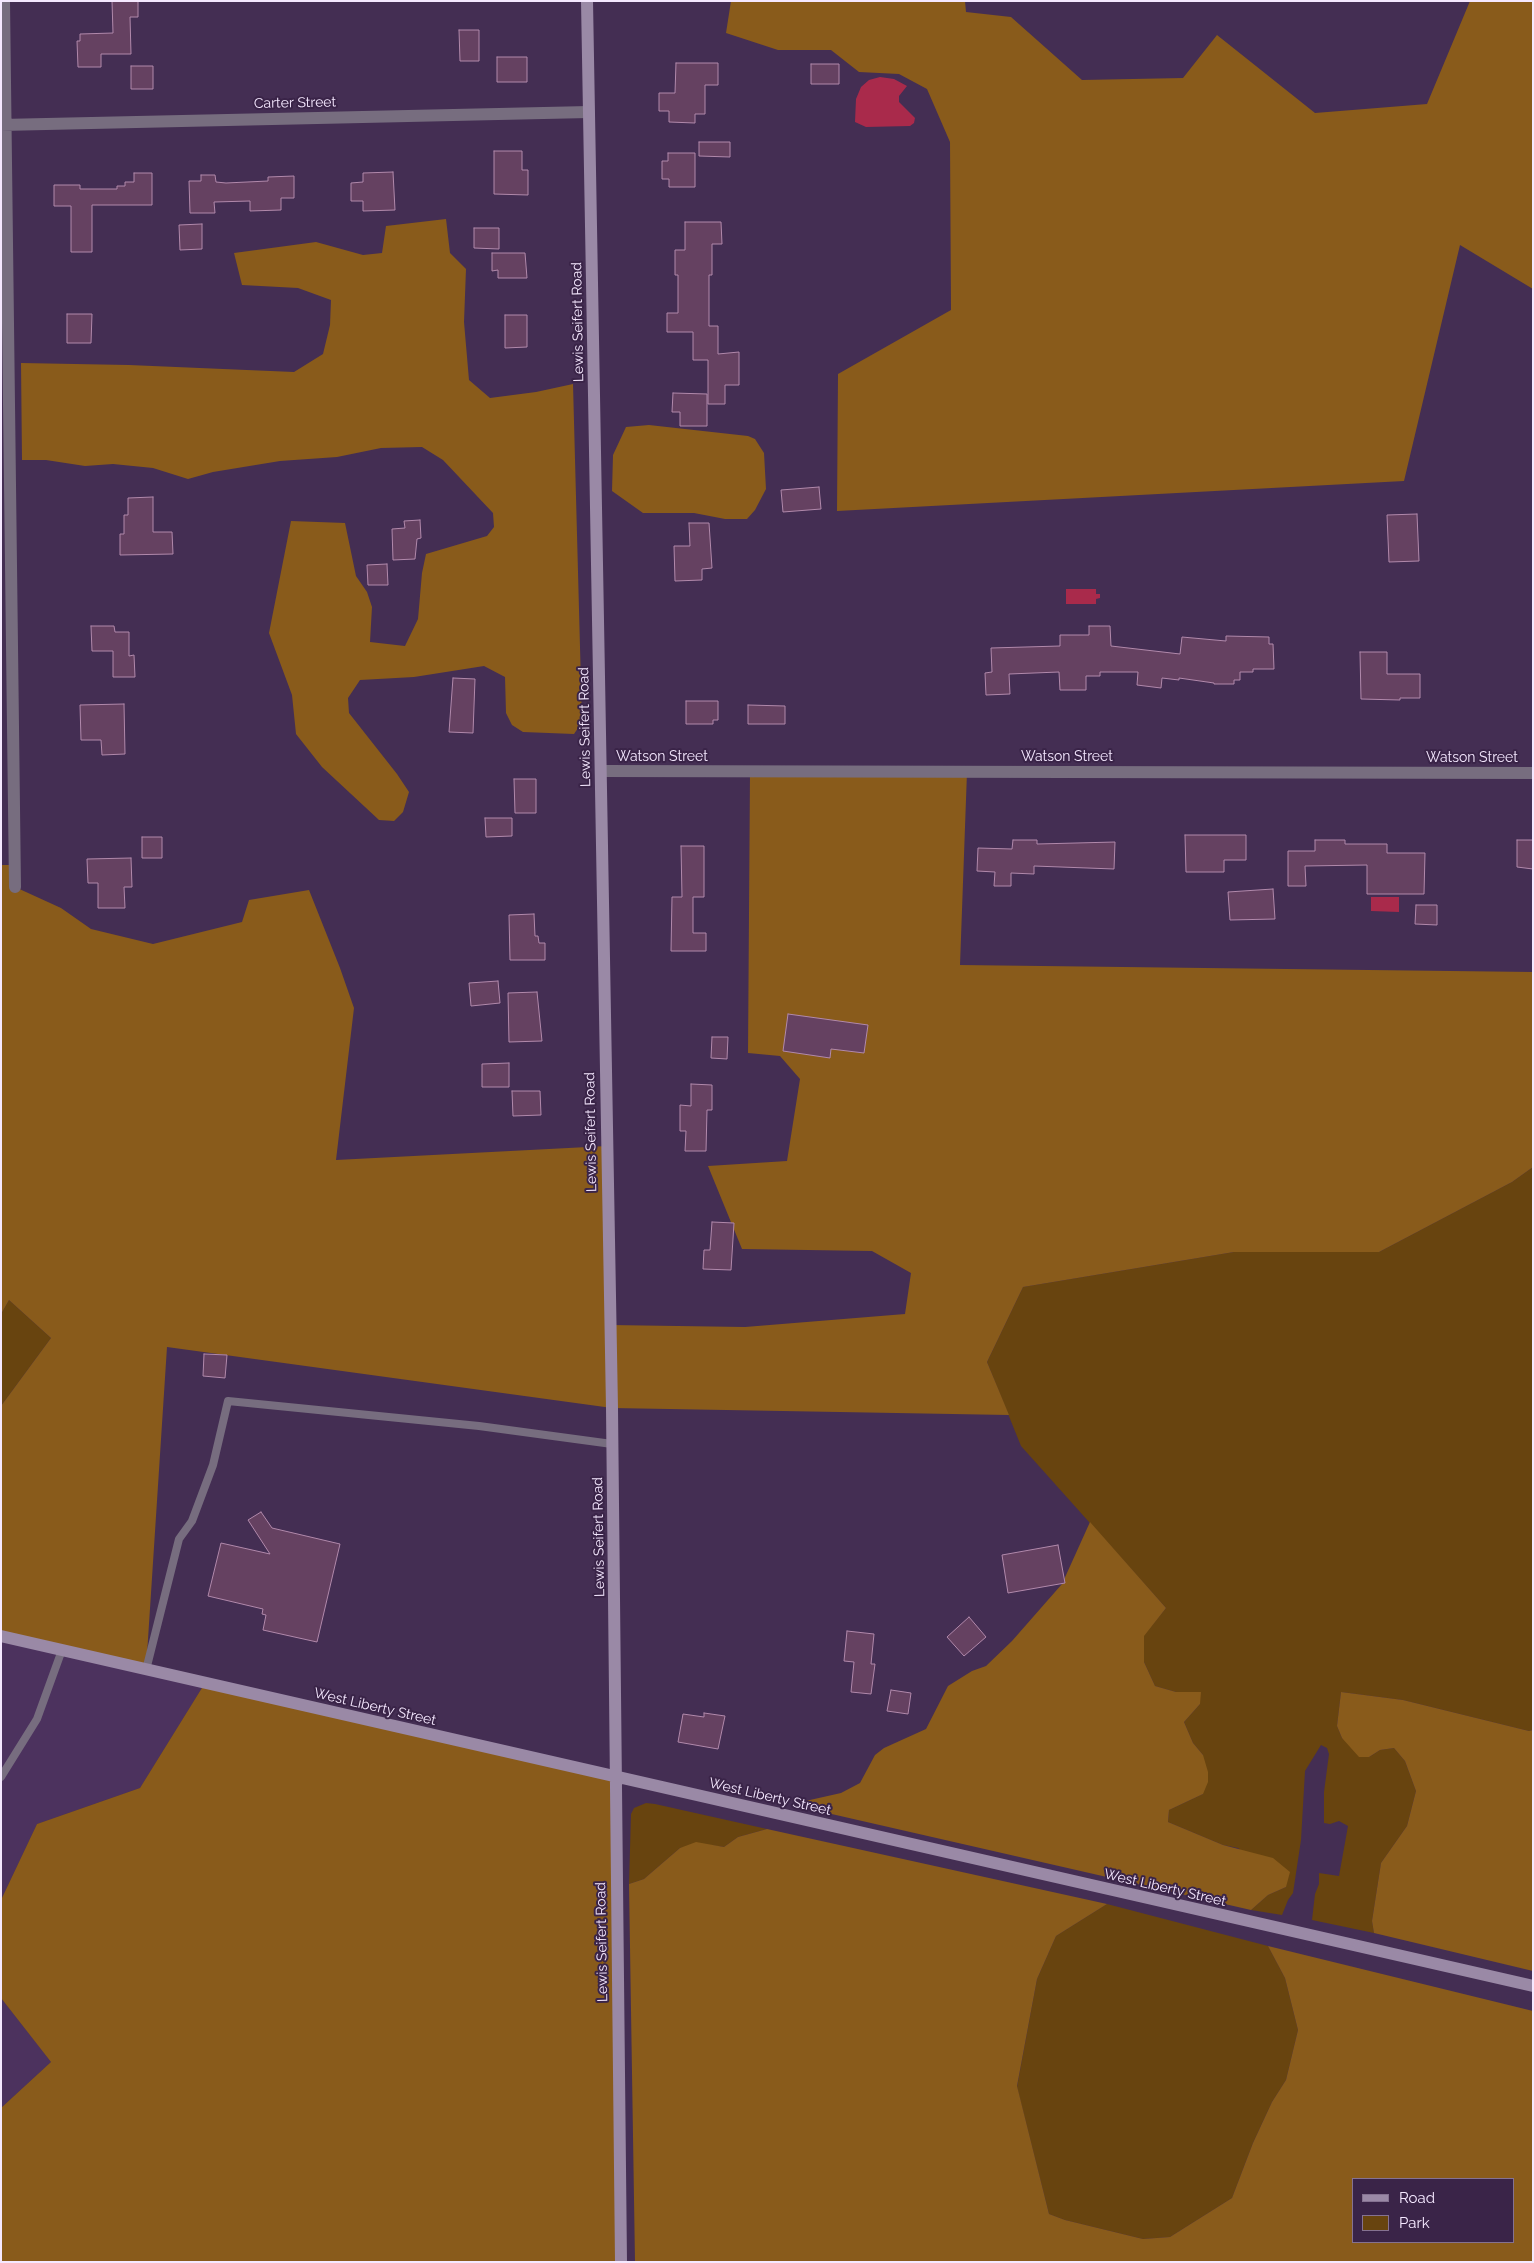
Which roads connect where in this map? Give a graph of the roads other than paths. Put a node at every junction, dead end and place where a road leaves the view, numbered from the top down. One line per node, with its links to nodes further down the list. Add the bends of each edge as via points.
1 (4, 1): 4 (street)
2 (587, 1): 3 (street, Lewis Seifert Road)
3 (589, 112): 4 (street, Carter Street); 5 (street, Lewis Seifert Road)
4 (4, 125): 7 (street)
5 (602, 771): 6 (street, Watson Street); 8 (street, Lewis Seifert Road)
6 (1533, 773)
7 (15, 887)
8 (612, 1444): 11 (lane, via 479,1426 228,1401 207,1482 192,1521 179,1539); 13 (street, Lewis Seifert Road)
9 (1, 1636): 10 (street, West Liberty Street)
10 (62, 1650): 11 (street, West Liberty Street); 12 (lane, via 37,1719)
11 (146, 1670): 13 (street, West Liberty Street)
12 (1, 1777)
13 (615, 1777): 14 (street, West Liberty Street); 15 (street, Lewis Seifert Road)
14 (1533, 1986)
15 (621, 2262)

